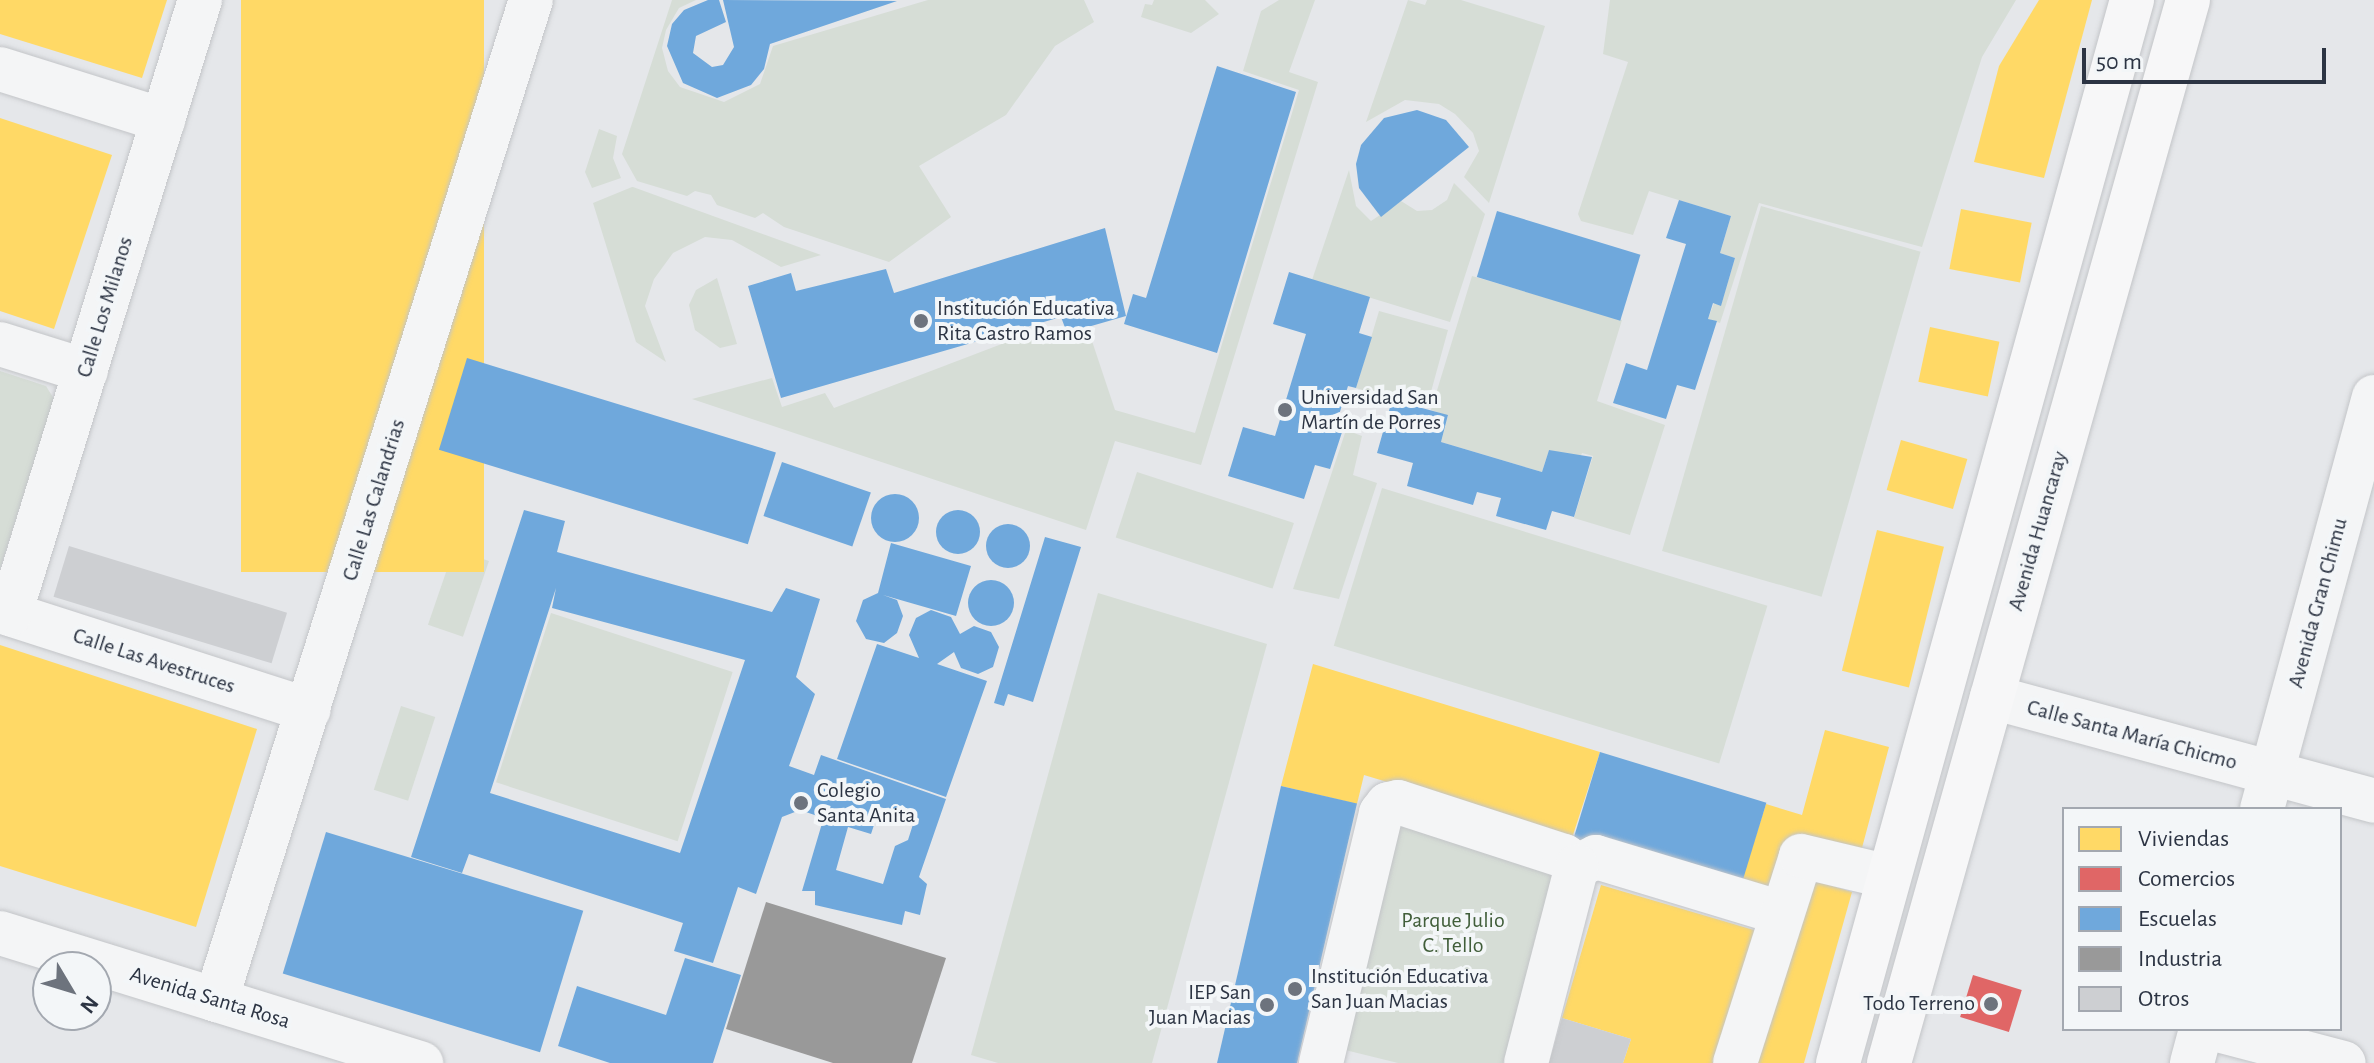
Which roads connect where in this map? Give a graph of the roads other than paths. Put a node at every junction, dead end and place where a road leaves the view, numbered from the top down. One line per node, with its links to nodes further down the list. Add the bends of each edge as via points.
1 (200, 0): 6 (street, Calle Los Milanos)
2 (531, 0): 13 (street, Calle Las Calandrias)
3 (2132, 0): 17 (main road)
4 (2188, 0): 12 (main road, Avenida Huancaray)
5 (0, 69): 6 (street)
6 (163, 120): 8 (street, Calle Los Milanos)
7 (0, 344): 8 (street)
8 (86, 371): 11 (street, Calle Los Milanos)
9 (2374, 397): 10 (street, Avenida Gran Chimu)
10 (2360, 503): 14 (street, Avenida Gran Chimu)
11 (5, 613): 13 (street, Calle Las Avestruces)
12 (1992, 697): 14 (street, Calle Santa María Chicmo); 28 (main road, Avenida Huancaray)
13 (308, 710): 20 (street, Calle Las Calandrias)
14 (2267, 792): 15 (street, Calle Santa María Chicmo)
15 (2374, 801)
16 (1577, 866): 18 (street, via 1596,857); 24 (street, via 1564,856 1398,802 1388,804 1381,813); 25 (street)
17 (1889, 877): 18 (street, via 1801,856); 27 (main road)
18 (1782, 913): 26 (street)
19 (0, 933): 20 (street, Avenida Santa Rosa)
20 (216, 1000): 23 (street, Avenida Santa Rosa)
21 (2200, 1031): 29 (street)
22 (2222, 1031): 30 (street)
23 (421, 1063)
24 (1321, 1063)
25 (1526, 1063)
26 (1735, 1063)
27 (1838, 1063)
28 (1889, 1063)
29 (2192, 1063)
30 (2344, 1063)

